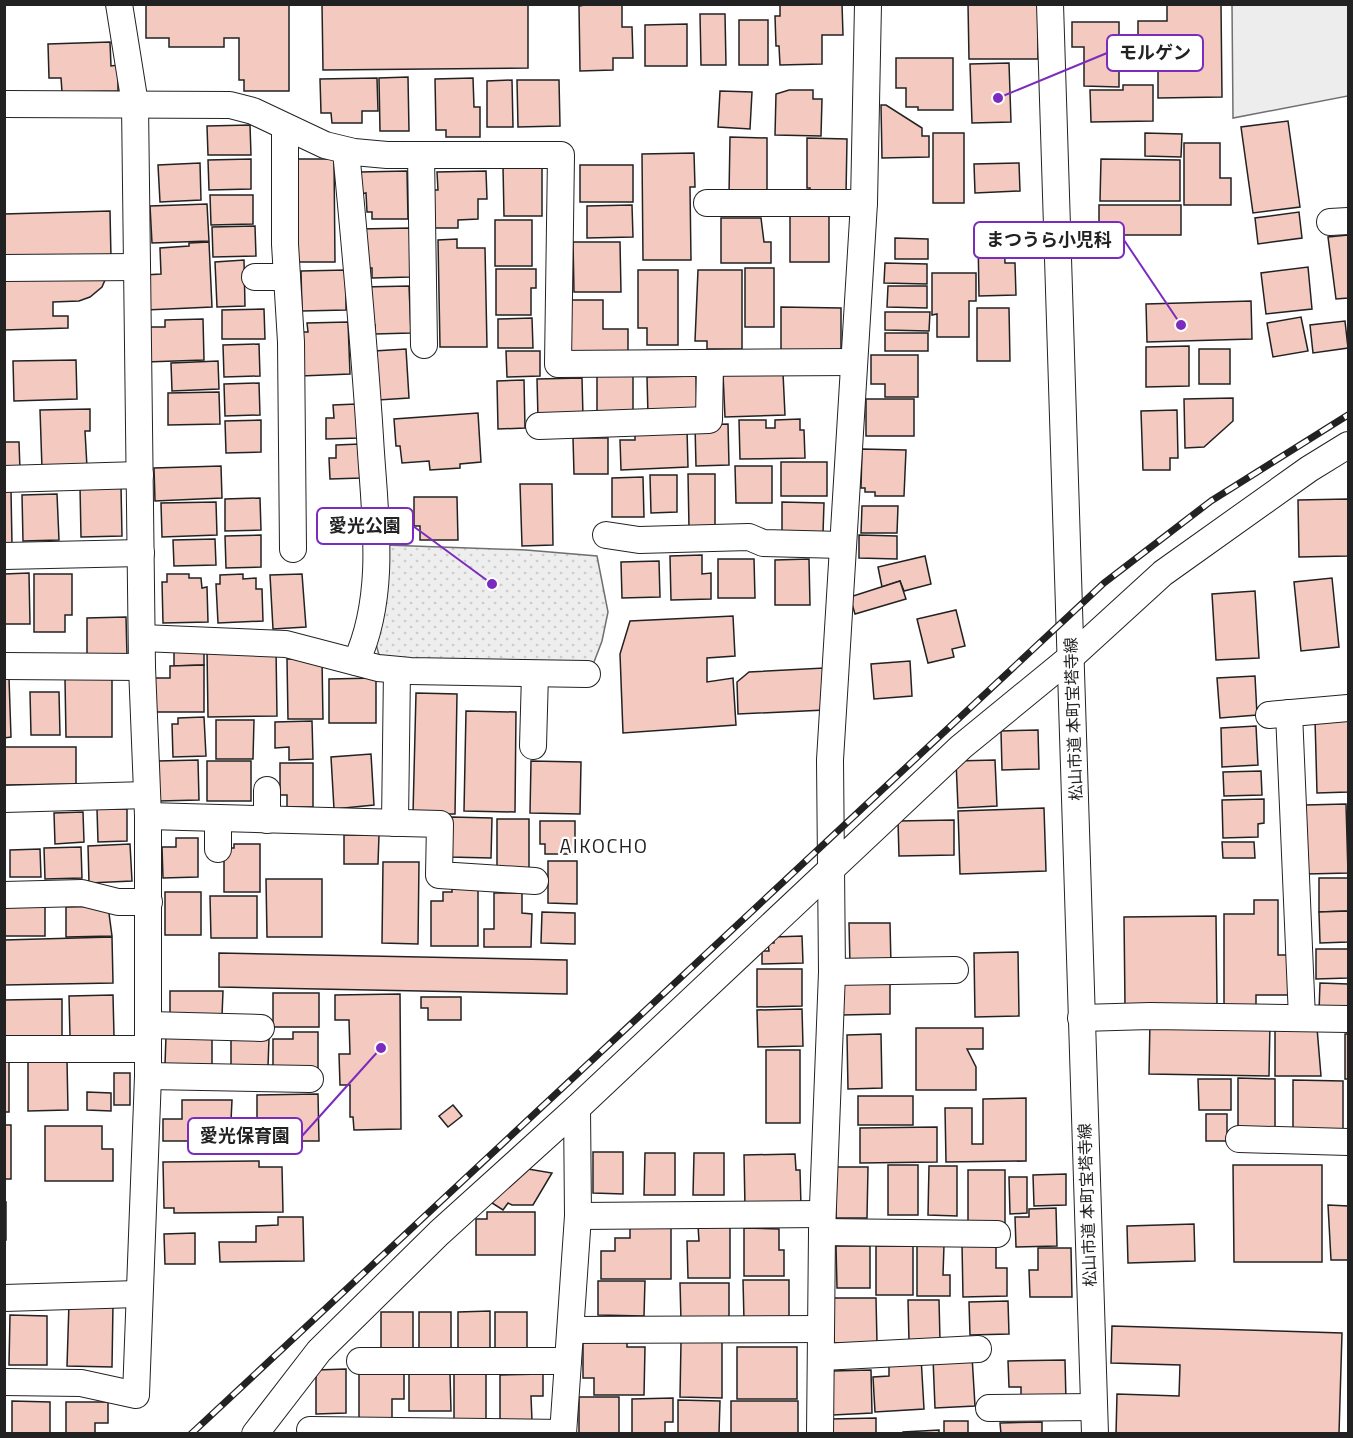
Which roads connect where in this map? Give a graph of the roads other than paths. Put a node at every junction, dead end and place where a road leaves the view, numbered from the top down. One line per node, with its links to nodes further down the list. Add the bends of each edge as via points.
1 (119, 4): 5 (street)
2 (868, 4): 9 (street)
3 (1050, 4): 28 (street, 松山市道 本町宝塔寺線)
4 (4, 104): 5 (street)
5 (135, 104): 6 (street, via 230,105 253,111); 11 (street)
6 (285, 129): 7 (street); 14 (street)
7 (346, 151): 8 (street); 29 (street, via 368,398 376,546 372,621)
8 (421, 155): 15 (street); 17 (street, via 561,155 558,364)
9 (864, 202): 10 (street); 16 (street)
10 (707, 203)
11 (137, 267): 12 (street); 20 (street)
12 (4, 268)
13 (255, 277): 14 (street)
14 (287, 277): 24 (street)
15 (424, 345)
16 (854, 362): 17 (street); 23 (street)
17 (710, 363): 18 (street, via 709,420)
18 (539, 426)
19 (1348, 445): 28 (street, via 1163,573)
20 (140, 475): 21 (street); 25 (street)
21 (4, 479)
22 (606, 536): 23 (street, via 639,540 749,537 763,543)
23 (842, 545): 44 (street, via 830,760)
24 (293, 549)
25 (141, 553): 26 (street); 27 (street)
26 (4, 556)
27 (142, 638): 29 (street, via 286,644); 31 (street)
28 (1071, 657): 44 (street, via 961,747); 50 (street, 松山市道 本町宝塔寺線)
29 (357, 662): 32 (street)
30 (4, 666): 31 (street)
31 (142, 667): 39 (street)
32 (397, 670): 33 (street); 42 (street)
33 (535, 674): 34 (street); 36 (street)
34 (587, 674)
35 (1348, 708): 51 (street, via 1279,714)
36 (533, 746)
37 (267, 790): 41 (street)
38 (4, 799): 39 (street)
39 (148, 806): 40 (street); 47 (street)
40 (218, 819): 41 (street); 43 (street)
41 (267, 820): 42 (street)
42 (395, 823): 45 (street, via 440,824 439,875)
43 (218, 849)
44 (832, 869): 49 (street); 58 (street)
45 (535, 881)
46 (4, 895): 47 (street, via 82,893 118,902)
47 (149, 902): 54 (street)
48 (955, 970): 49 (street)
49 (832, 972): 62 (street)
50 (1081, 1018): 51 (street); 73 (street, 松山市道 本町宝塔寺線)
51 (1302, 1018): 52 (street)
52 (1348, 1019)
53 (261, 1028): 54 (street)
54 (149, 1037): 55 (street); 56 (street)
55 (4, 1049)
56 (148, 1076): 57 (street); 64 (street)
57 (310, 1079)
58 (577, 1108): 61 (street); 78 (street, via 439,1233 319,1351)
59 (1239, 1139): 60 (street)
60 (1348, 1142)
61 (579, 1216): 62 (street); 67 (street)
62 (822, 1223): 63 (street); 66 (street)
63 (997, 1234)
64 (138, 1294): 65 (street); 72 (street, via 136,1395 81,1383)
65 (4, 1298)
66 (820, 1329): 67 (street); 69 (street)
67 (572, 1330): 71 (street)
68 (978, 1349): 69 (street)
69 (822, 1358): 79 (street)
70 (360, 1361): 71 (street)
71 (568, 1361): 77 (street)
72 (4, 1382)
73 (1094, 1407): 74 (street); 80 (street, 松山市道 本町宝塔寺線)
74 (989, 1408)
75 (326, 1431): 76 (street)
76 (449, 1432): 77 (street)
77 (563, 1433)
78 (255, 1434)
79 (820, 1434)
80 (1095, 1434)

